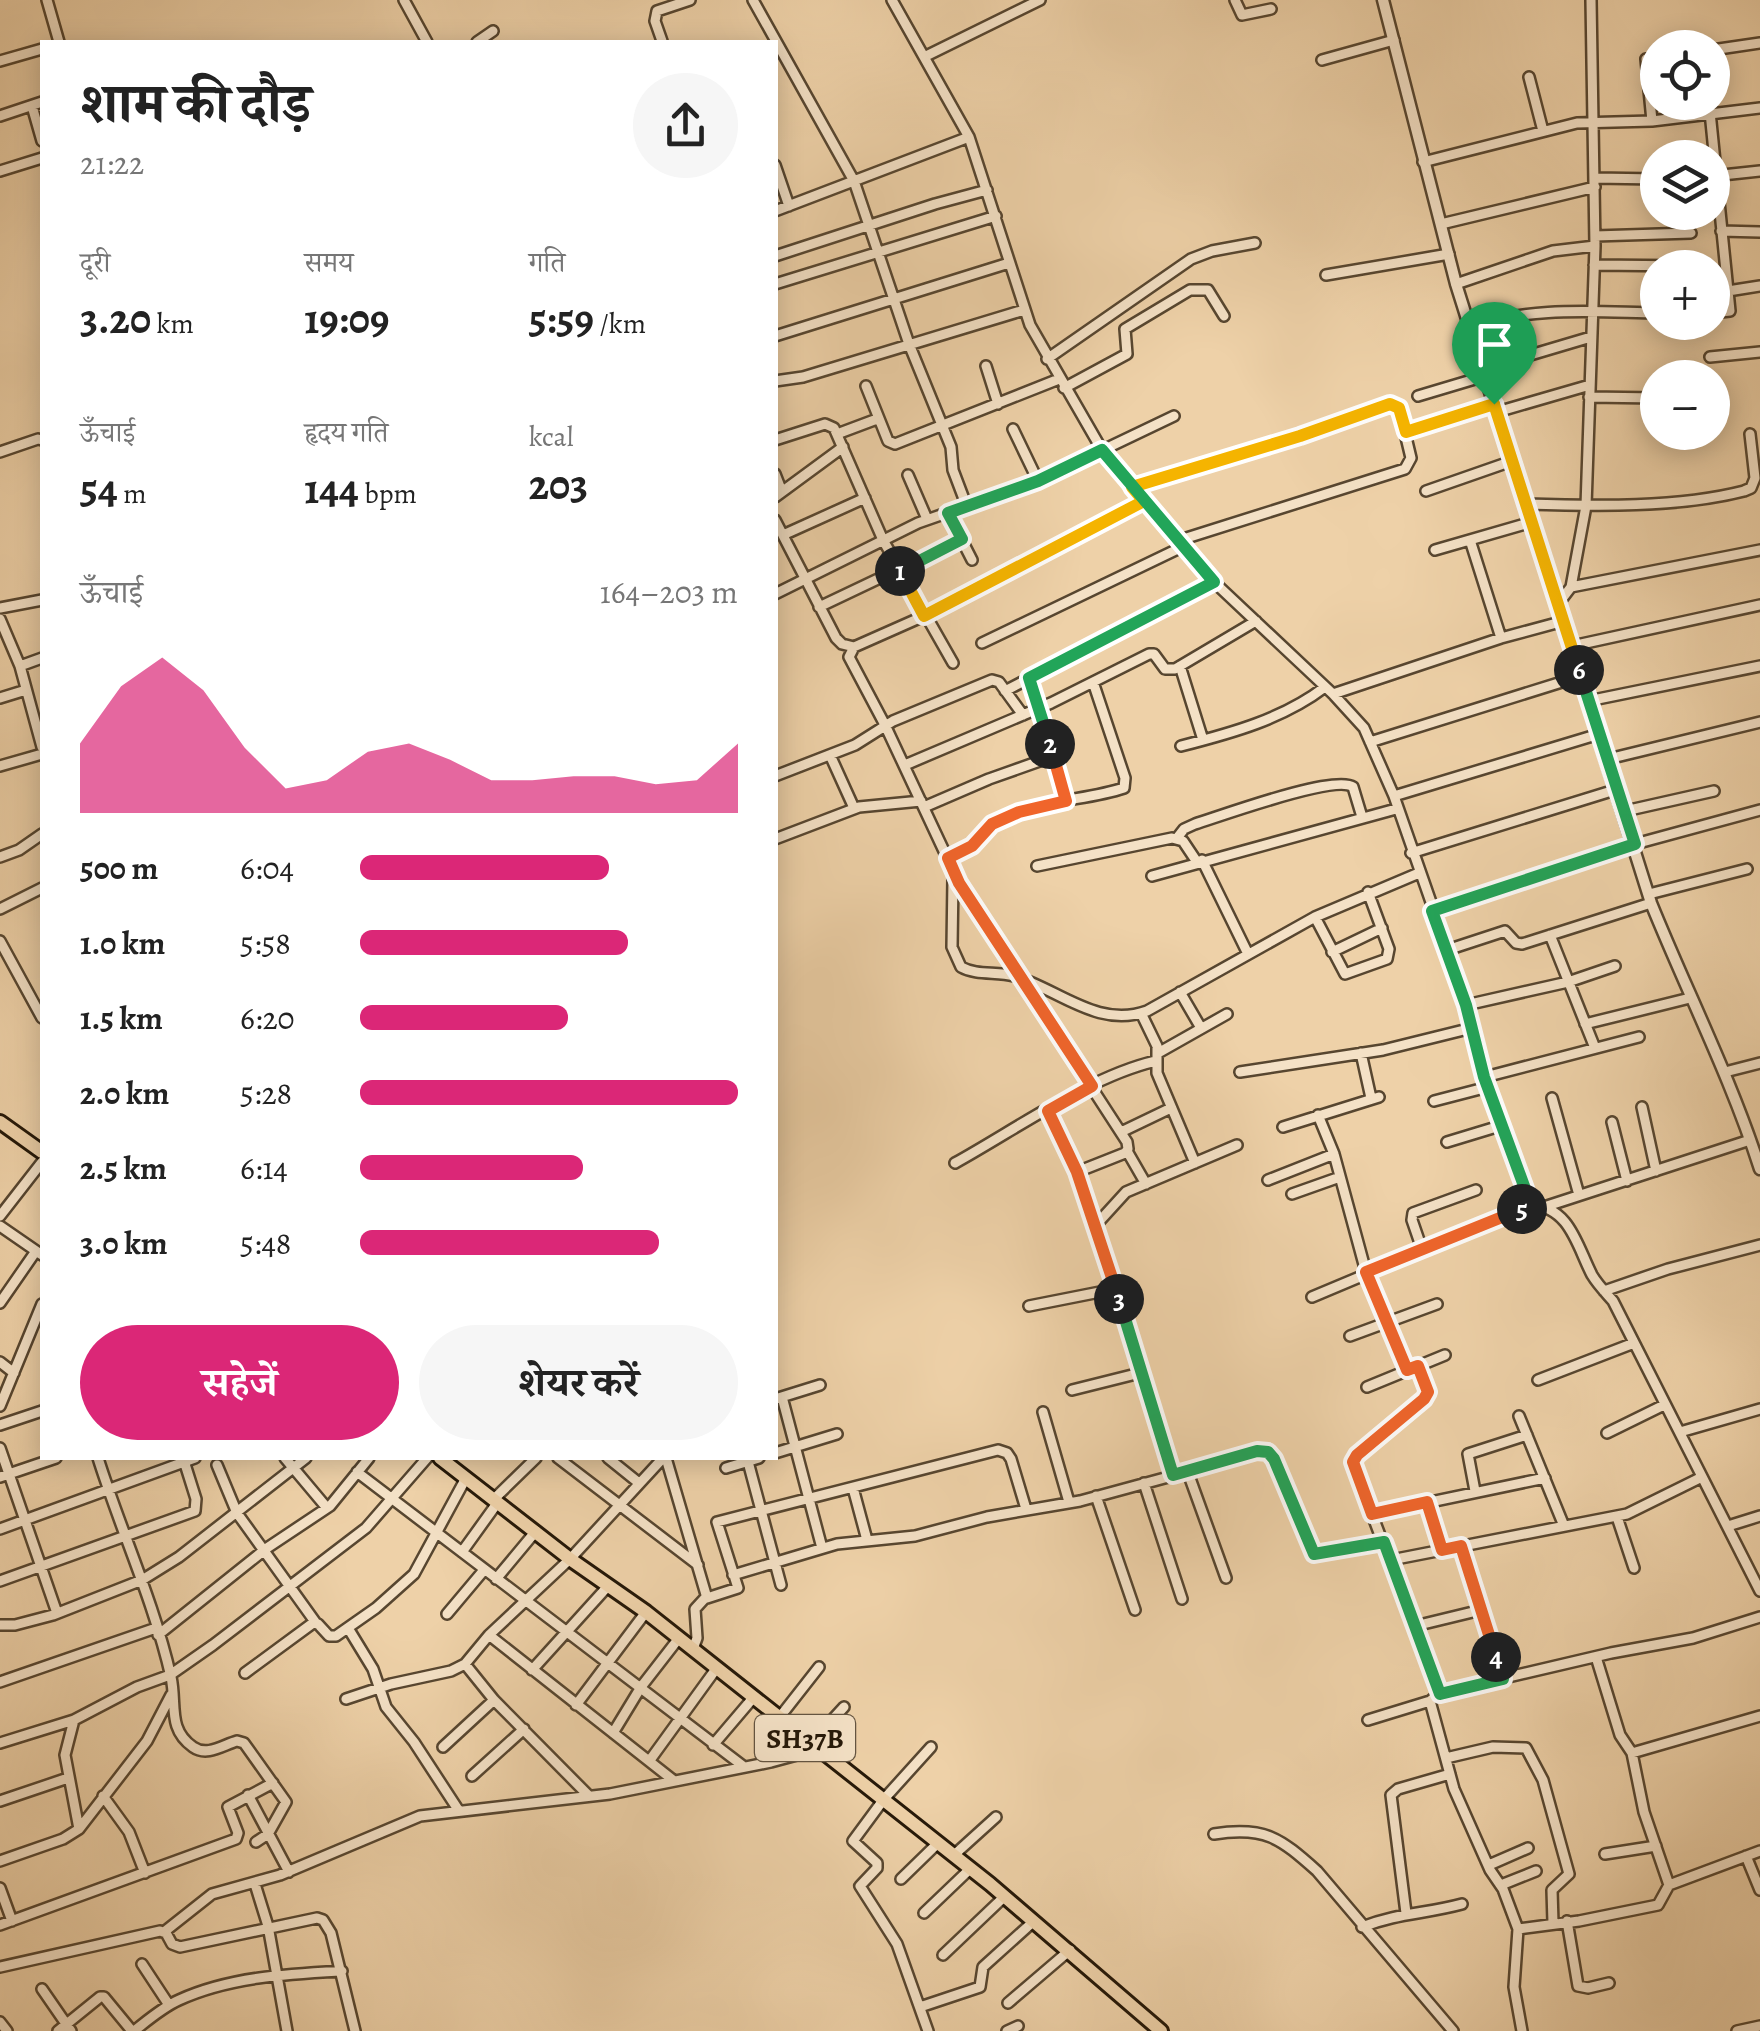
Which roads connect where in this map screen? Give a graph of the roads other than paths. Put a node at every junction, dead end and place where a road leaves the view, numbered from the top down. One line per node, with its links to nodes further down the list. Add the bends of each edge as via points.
1 (48, 0): 12 (street)
2 (404, 0): 13 (street)
3 (690, 0): 15 (street, via 657,11)
4 (753, 0): 16 (street)
5 (892, 0): 22 (street)
6 (1040, 0): 22 (street)
7 (1234, 0): 10 (street, via 1242,15)
8 (1383, 0): 17 (street)
9 (1591, 0): 31 (street)
10 (1271, 9)
11 (493, 31): 14 (street)
12 (59, 40)
13 (426, 40)
14 (479, 40)
15 (662, 40)
16 (775, 40)
17 (1394, 40): 23 (street); 35 (street)
18 (1760, 42): 20 (street)
19 (778, 45): 41 (street)
20 (1730, 47)
21 (40, 50): 24 (street)
22 (926, 56): 33 (street)
23 (1322, 60)
24 (0, 61)
25 (1528, 77): 32 (street)
26 (37, 104): 29 (street)
27 (1760, 108): 28 (street)
28 (1730, 112)
29 (0, 116)
30 (1652, 120): 31 (street)
31 (1593, 122): 32 (street); 42 (street)
32 (1544, 131): 35 (street)
33 (969, 137): 41 (street); 43 (street)
34 (40, 159): 36 (street)
35 (1423, 162): 47 (street)
36 (0, 171)
37 (1760, 171): 39 (street)
38 (778, 174): 44 (street)
39 (1730, 174)
40 (1640, 180): 42 (street)
41 (854, 181): 44 (street); 48 (street)
42 (1595, 183): 47 (street); 52 (street)
43 (988, 190): 46 (street); 48 (street)
44 (789, 206): 45 (street)
45 (778, 209)
46 (996, 216): 55 (street); 58 (street)
47 (1441, 224): 56 (street)
48 (872, 225): 55 (street); 57 (street)
49 (1721, 232): 50 (street); 54 (street)
50 (1760, 232)
51 (1691, 233): 52 (street)
52 (1595, 241): 59 (street); 63 (street)
53 (1255, 243): 77 (street, via 1191,259)
54 (1723, 250)
55 (880, 251): 62 (street); 66 (street)
56 (1448, 254): 61 (street); 63 (street)
57 (778, 255)
58 (1009, 263): 66 (street); 67 (street)
59 (1594, 265): 60 (street); 68 (street)
60 (1640, 265)
61 (1326, 275)
62 (778, 283)
63 (1456, 284): 71 (street)
64 (1760, 286): 65 (street)
65 (1730, 291)
66 (896, 298): 72 (street); 74 (street)
67 (1024, 310): 74 (street); 77 (street)
68 (1591, 312): 69 (street); 71 (street, via 1514,314); 73 (street)
69 (1640, 313)
70 (1224, 316): 81 (street, via 1208,290 1190,290 1125,329 1127,354)
71 (1470, 326): 79 (street)
72 (778, 335)
73 (1591, 337): 79 (street); 82 (street)
74 (909, 344): 80 (street); 91 (street)
75 (1760, 352): 76 (street)
76 (1710, 356)
77 (1047, 360): 81 (street)
78 (986, 366): 87 (street)
79 (1484, 372): 84 (street); 88 (street)
80 (778, 380)
81 (1062, 384): 87 (street); 99 (street)
82 (1590, 385): 85 (street); 88 (street)
83 (866, 386): 90 (street)
84 (1418, 396)
85 (1590, 396): 86 (street); 110 (street)
86 (1640, 397)
87 (998, 404): 91 (street)
88 (1495, 408): 93 (street); 101 (street)
89 (1174, 416): 99 (street)
90 (878, 418): 91 (street, via 891,444); 94 (street)
91 (942, 426): 111 (street)
92 (1013, 430): 103 (street)
93 (1406, 432): 104 (street, via 1399,408 1390,404); 120 (street, via 1411,458 1405,469)
94 (837, 434): 96 (street, via 825,424); 98 (street)
95 (1750, 434): 110 (street, via 1751,488)
96 (778, 439)
97 (40, 440): 100 (street)
98 (842, 447): 106 (street); 107 (street)
99 (1102, 450): 103 (street); 104 (street)
100 (0, 452)
101 (1512, 461): 105 (street); 109 (street)
102 (908, 475): 113 (street)
103 (1038, 481): 111 (street)
104 (1132, 487): 108 (street)
105 (1426, 491)
106 (778, 494)
107 (864, 498): 116 (street); 118 (street)
108 (1144, 501): 120 (street); 135 (street)
109 (1526, 504): 110 (street); 114 (street)
110 (1586, 506): 128 (street)
111 (966, 507): 112 (street)
112 (948, 513): 113 (street); 117 (street)
113 (927, 520): 118 (street)
114 (1532, 522): 119 (street); 131 (street)
115 (778, 526): 116 (street)
116 (783, 535): 126 (street)
117 (962, 539): 123 (street); 125 (street)
118 (883, 540): 125 (street); 126 (street)
119 (1470, 540): 121 (street); 139 (street)
120 (1179, 544): 127 (street); 140 (street)
121 (1435, 550)
122 (1759, 550): 124 (street); 128 (street)
123 (972, 560)
124 (1760, 564)
125 (900, 570): 133 (street); 135 (street)
126 (805, 579): 129 (street); 133 (street)
127 (1214, 582): 138 (street); 149 (street)
128 (1570, 587): 131 (street)
129 (778, 592)
130 (40, 600): 134 (street)
131 (1558, 604): 137 (street)
132 (1760, 605): 141 (street)
133 (819, 606): 142 (street, via 836,638)
134 (0, 608)
135 (924, 616): 142 (street); 144 (street)
136 (0, 618): 145 (street)
137 (1564, 621): 139 (street); 141 (street)
138 (1256, 622): 146 (street); 152 (street)
139 (1501, 638): 152 (street)
140 (982, 643)
141 (1572, 646): 148 (street)
142 (854, 648): 160 (street, via 850,658)
143 (40, 659): 145 (street)
144 (953, 664)
145 (20, 666): 151 (street)
146 (1180, 666): 150 (street, via 1165,670 1151,654); 163 (street)
147 (1760, 666): 155 (street)
148 (1581, 676): 155 (street); 164 (street)
149 (1029, 678): 153 (street); 156 (street)
150 (1093, 682): 156 (street); 176 (street, via 1125,786)
151 (26, 690): 154 (street); 157 (street)
152 (1329, 690): 163 (street); 164 (street)
153 (1006, 691): 158 (street); 160 (street, via 997,680 988,681)
154 (0, 698)
155 (1588, 701): 162 (street)
156 (1039, 708): 158 (street); 168 (street)
157 (37, 709): 161 (street)
158 (1023, 715): 171 (street)
159 (1760, 722): 169 (street)
160 (885, 725): 167 (street); 171 (street)
161 (40, 734)
162 (1599, 734): 169 (street); 175 (street)
163 (1203, 740): 165 (street)
164 (1370, 742): 175 (street)
165 (1181, 746)
166 (40, 752): 170 (street)
167 (830, 756): 172 (street); 178 (street)
168 (1054, 756): 176 (street); 177 (street)
169 (1608, 760): 173 (street)
170 (0, 766)
171 (904, 766): 177 (street)
172 (778, 775)
173 (1618, 789): 181 (street); 187 (street)
174 (1714, 791): 181 (street)
175 (1394, 796): 179 (street)
176 (1066, 801): 189 (street, via 992,824 972,846)
177 (923, 804): 178 (street); 189 (street)
178 (854, 808): 184 (street)
179 (1396, 808): 182 (street); 187 (street)
180 (1760, 810): 186 (street)
181 (1625, 811): 186 (street)
182 (1362, 817): 185 (street, via 1353,787 1344,782 1194,824); 190 (street)
183 (40, 835): 188 (street)
184 (778, 838)
185 (1177, 838): 190 (street); 191 (street)
186 (1635, 844): 198 (street); 200 (street)
187 (1411, 852): 194 (street)
188 (0, 858)
189 (948, 858): 193 (street)
190 (1200, 861): 195 (street); 207 (street)
191 (1037, 866)
192 (1747, 869): 198 (street)
193 (953, 872): 209 (street); 209 (street, via 957,962 974,972)
194 (1418, 874): 197 (street); 200 (street)
195 (1152, 876)
196 (40, 889): 199 (street)
197 (1368, 892): 201 (street); 202 (street)
198 (1650, 898): 203 (street); 212 (street)
199 (0, 908)
200 (1432, 911): 205 (street)
201 (1315, 916): 206 (street); 207 (street)
202 (1382, 928): 206 (street); 206 (street, via 1387,959 1347,974)
203 (1550, 935): 205 (street, via 1519,944 1505,931); 210 (street)
204 (1, 947): 216 (street)
205 (1446, 950): 213 (street)
206 (1332, 952)
207 (1248, 954): 211 (street)
208 (1615, 966): 210 (street)
209 (1023, 979): 214 (street, via 1092,1011); 228 (street)
210 (1568, 982): 213 (street); 217 (street)
211 (1180, 992): 214 (street); 218 (street)
212 (1690, 998): 217 (street); 226 (street)
213 (1466, 1005): 219 (street)
214 (1141, 1013): 223 (street)
215 (1227, 1014): 218 (street)
216 (40, 1015)
217 (1585, 1024): 221 (street)
218 (1201, 1028): 223 (street)
219 (1472, 1028): 222 (street); 227 (street)
220 (1639, 1037): 221 (street)
221 (1595, 1048): 227 (street)
222 (1361, 1053): 225 (street); 234 (street, via 1375,1098)
223 (1157, 1057): 228 (street); 232 (street)
224 (1760, 1063): 226 (street)
225 (1240, 1072)
226 (1725, 1072): 240 (street)
227 (1486, 1082): 230 (street); 237 (street)
228 (1092, 1086): 233 (street); 239 (street)
229 (1552, 1098): 258 (street)
230 (1434, 1101)
231 (1642, 1107): 250 (street)
232 (1171, 1108): 239 (street); 246 (street)
233 (1048, 1111): 247 (street); 251 (street)
234 (1318, 1115): 238 (street); 245 (street)
235 (0, 1122): 244 (main road)
236 (1612, 1122): 254 (street)
237 (1503, 1124): 241 (street); 259 (street)
238 (1283, 1127)
239 (1120, 1132): 243 (street)
240 (1750, 1140): 249 (street); 250 (street)
241 (1447, 1142)
242 (1238, 1145): 246 (street)
243 (1127, 1150): 251 (street); 255 (street)
244 (40, 1151)
245 (1334, 1154): 252 (street); 253 (street)
246 (1195, 1163): 255 (street)
247 (955, 1164)
248 (40, 1165): 261 (street)
249 (1760, 1170)
250 (1656, 1171): 254 (street)
251 (1077, 1172): 263 (street)
252 (1340, 1177): 257 (street); 267 (street)
253 (1268, 1180)
254 (1627, 1181): 258 (street)
255 (1146, 1184): 263 (street, via 1121,1196)
256 (1476, 1190): 265 (street, via 1413,1213)
257 (1292, 1194)
258 (1579, 1195): 260 (street)
259 (1531, 1205): 260 (street); 265 (street)
260 (1547, 1206): 269 (street, via 1568,1225)
261 (0, 1216)
262 (0, 1226): 266 (street)
263 (1094, 1226): 268 (street)
264 (1760, 1245): 269 (street)
265 (1422, 1249): 267 (street)
266 (40, 1253): 271 (street)
267 (1366, 1272): 270 (street); 275 (street)
268 (1115, 1289): 273 (street); 282 (street)
269 (1604, 1292): 277 (street)
270 (1312, 1297)
271 (0, 1303)
272 (1436, 1304): 275 (street)
273 (1029, 1306)
274 (40, 1317): 283 (street)
275 (1386, 1322): 276 (street); 281 (street)
276 (1350, 1336)
277 (1634, 1343): 284 (street); 289 (street)
278 (1445, 1355): 280 (street)
279 (0, 1362): 283 (street)
280 (1418, 1366): 281 (street); 345 (street, via 1428,1389 1424,1399 1353,1462)
281 (1407, 1370): 286 (street)
282 (1144, 1372): 287 (street); 324 (street)
283 (14, 1373): 290 (street)
284 (1538, 1380)
285 (820, 1385): 288 (street)
286 (1367, 1387)
287 (1072, 1390)
288 (779, 1398): 300 (street)
289 (1664, 1405): 296 (street); 298 (street)
290 (0, 1406)
291 (1760, 1410): 296 (street)
292 (40, 1411): 295 (street)
293 (1043, 1412): 338 (street)
294 (1519, 1416): 299 (street)
295 (0, 1424)
296 (1680, 1432): 326 (street)
297 (836, 1434): 300 (street)
298 (1607, 1434)
299 (1527, 1435): 328 (street); 333 (street, via 1468,1454)
300 (796, 1447): 302 (street); 336 (street)
301 (0, 1448): 325 (street)
302 (778, 1452)
303 (50, 1460): 325 (street)
304 (99, 1460): 332 (street)
305 (192, 1460): 318 (street)
306 (287, 1460): 320 (street)
307 (304, 1460): 320 (street)
308 (367, 1460): 323 (street)
309 (425, 1460): 335 (street)
310 (443, 1460): 327 (main road, SH37B)
311 (534, 1460): 337 (street)
312 (561, 1460): 340 (street)
313 (610, 1460): 329 (street)
314 (663, 1460): 329 (street)
315 (666, 1460): 366 (street)
316 (745, 1460): 321 (street)
317 (747, 1460): 343 (street)
318 (185, 1464): 332 (street); 354 (street, via 195,1511)
319 (218, 1465): 344 (street)
320 (295, 1468): 341 (street); 344 (street)
321 (726, 1468)
322 (1186, 1470): 324 (street); 356 (street, via 1264,1450 1274,1459 1314,1554); 370 (street)
323 (357, 1472): 335 (street); 341 (street)
324 (1173, 1475): 330 (street)
325 (4, 1476): 348 (street)
326 (1702, 1477): 347 (street); 350 (street)
327 (466, 1478): 337 (main road, SH37B); 353 (street)
328 (1545, 1478): 333 (street); 349 (street)
329 (639, 1483): 340 (street)
330 (1144, 1483): 334 (street); 379 (street)
331 (853, 1488): 336 (street); 342 (street, via 998,1450 1011,1459); 355 (street)
332 (108, 1491): 348 (street); 354 (street)
333 (1474, 1492): 339 (street)
334 (1096, 1496): 338 (street); 381 (street)
335 (394, 1497): 353 (street); 375 (street, via 366,1528)
336 (810, 1499): 343 (street); 358 (street)
337 (497, 1500): 352 (main road, SH37B); 361 (street)
338 (1069, 1502): 342 (street)
339 (1427, 1502): 345 (street); 359 (street)
340 (619, 1505): 362 (street); 366 (street)
341 (327, 1508): 360 (street)
342 (1026, 1509): 355 (street, via 915,1536)
343 (760, 1511): 364 (street); 369 (street, via 717,1522)
344 (237, 1513): 360 (street); 372 (street)
345 (1372, 1514): 356 (street)
346 (1760, 1516): 350 (street)
347 (1617, 1517): 349 (street); 367 (street)
348 (23, 1521): 351 (street); 365 (street)
349 (1564, 1526): 357 (street)
350 (1728, 1526): 377 (street)
351 (0, 1529)
352 (536, 1531): 362 (main road, SH37B); 371 (street)
353 (438, 1533): 361 (street); 390 (street, via 408,1582)
354 (124, 1536): 365 (street); 372 (street)
355 (868, 1540): 358 (street)
356 (1384, 1542): 363 (street)
357 (1461, 1546): 359 (street); 382 (street)
358 (822, 1548): 364 (street)
359 (1442, 1550): 363 (street)
360 (264, 1551): 375 (street); 391 (street)
361 (462, 1552): 368 (street)
362 (570, 1559): 376 (main road, SH37B); 380 (street)
363 (1391, 1560): 389 (street)
364 (774, 1561): 369 (street); 374 (street)
365 (40, 1565): 373 (street); 384 (street)
366 (698, 1565): 378 (street)
367 (1634, 1568)
368 (484, 1570): 371 (street); 385 (street)
369 (733, 1574): 378 (street, via 738,1590)
370 (1226, 1578)
371 (496, 1579): 380 (street)
372 (142, 1580): 384 (street); 391 (street)
373 (0, 1581)
374 (780, 1585)
375 (291, 1586): 387 (street); 403 (street)
376 (609, 1586): 383 (main road, SH37B); 392 (street)
377 (1760, 1591)
378 (706, 1597): 395 (street, via 695,1609)
379 (1182, 1600)
380 (526, 1601): 392 (street); 393 (street)
381 (1136, 1610)
382 (1481, 1610): 389 (street); 404 (street)
383 (646, 1612): 394 (main road, SH37B); 397 (street)
384 (57, 1613): 388 (street)
385 (447, 1614)
386 (1760, 1617): 396 (street)
387 (316, 1623): 390 (street, via 332,1637); 402 (street)
388 (0, 1625)
389 (1415, 1626): 409 (street)
390 (348, 1628): 406 (street)
391 (157, 1632): 403 (street); 405 (street)
392 (568, 1632): 397 (street); 401 (street)
393 (489, 1635): 398 (street); 401 (street)
394 (679, 1638): 395 (main road, SH37B); 407 (street)
395 (693, 1649): 400 (main road, SH37B)
396 (1596, 1657): 404 (street); 428 (street)
397 (610, 1662): 407 (street); 414 (street)
398 (465, 1664): 406 (street); 412 (street)
399 (819, 1667): 417 (street)
400 (716, 1669): 410 (main road, SH37B); 419 (street)
401 (532, 1670): 414 (street)
402 (245, 1673)
403 (170, 1675): 408 (street); 418 (street)
404 (1503, 1679): 409 (street)
405 (0, 1682)
406 (378, 1688): 411 (street); 442 (street)
407 (641, 1688): 419 (street); 422 (street)
408 (172, 1692): 436 (street, via 174,1722 192,1746 208,1752 240,1741); 439 (street, via 146,1741)
409 (1440, 1694): 413 (street)
410 (753, 1698): 417 (main road, SH37B); 424 (street)
411 (346, 1699)
412 (494, 1700): 421 (street); 426 (street)
413 (1430, 1701): 420 (street); 429 (street)
414 (576, 1704): 422 (street)
415 (844, 1707): 425 (street)
416 (1760, 1716): 428 (street)
417 (778, 1718): 425 (main road, SH37B)
418 (74, 1720): 423 (street); 434 (street, via 65,1756)
419 (680, 1720): 424 (street); 430 (street)
420 (1368, 1720)
421 (524, 1730): 433 (street); 437 (street)
422 (614, 1733): 430 (street)
423 (0, 1743)
424 (713, 1745): 431 (street)
425 (815, 1746): 431 (street); 440 (main road, SH37B)
426 (443, 1747)
427 (930, 1747): 440 (street)
428 (1632, 1753): 449 (street)
429 (1446, 1758): 432 (street); 474 (street, via 1492,1747 1526,1748 1543,1780 1569,1874 1552,1890)
430 (650, 1760): 435 (street)
431 (742, 1766): 435 (street)
432 (1450, 1774): 456 (street); 469 (street, via 1391,1795)
433 (472, 1776)
434 (68, 1778): 441 (street); 444 (street)
435 (673, 1780): 437 (street)
436 (273, 1783): 438 (street); 445 (street, via 286,1806)
437 (588, 1794): 442 (street)
438 (248, 1795): 445 (street); 460 (street, via 228,1807 236,1839)
439 (103, 1796): 444 (street); 460 (street, via 129,1832)
440 (884, 1799): 448 (main road, SH37B); 490 (street, via 853,1838 878,1866 860,1886 897,1944)
441 (0, 1801)
442 (459, 1811): 459 (street, via 420,1816)
443 (996, 1816): 452 (street)
444 (79, 1829): 455 (street)
445 (268, 1834): 447 (street); 459 (street)
446 (1214, 1834): 477 (street, via 1251,1830 1283,1844 1317,1871)
447 (256, 1842)
448 (938, 1843): 452 (main road, SH37B); 461 (street)
449 (1656, 1846): 453 (street); 464 (street)
450 (1528, 1848): 456 (street)
451 (1760, 1851): 454 (street)
452 (954, 1854): 457 (main road, SH37B)
453 (1604, 1854)
454 (1746, 1856): 464 (street); 466 (street)
455 (0, 1862)
456 (1489, 1866): 463 (street)
457 (970, 1868): 467 (main road, SH37B); 470 (street)
458 (1536, 1871): 463 (street)
459 (290, 1872): 462 (street)
460 (145, 1873): 473 (street)
461 (901, 1879)
462 (255, 1884): 476 (street); 479 (street, via 212,1894)
463 (1501, 1885): 478 (street)
464 (1669, 1885): 472 (street, via 1658,1905)
465 (0, 1888): 473 (street)
466 (1760, 1890)
467 (1005, 1896): 471 (main road, SH37B); 481 (street)
468 (1462, 1904): 469 (street)
469 (1406, 1913): 477 (street)
470 (924, 1914)
471 (1034, 1921): 480 (main road, SH37B); 490 (street, via 983,1967 980,1987)
472 (1566, 1921): 474 (street); 486 (street, via 1578,1986)
473 (12, 1922): 475 (street)
474 (1553, 1923): 478 (street)
475 (0, 1925)
476 (268, 1926): 479 (street, via 180,1947); 484 (street, via 323,1920); 485 (street)
477 (1362, 1927): 502 (street)
478 (1518, 1929): 503 (street, via 1514,1987)
479 (164, 1932): 483 (street)
480 (1070, 1950): 488 (street); 501 (main road, SH37B)
481 (942, 1955)
482 (142, 1964): 489 (street)
483 (0, 1968)
484 (342, 1972): 485 (street); 498 (street)
485 (276, 1975): 489 (street); 497 (street)
486 (1609, 1983)
487 (42, 1989): 494 (street)
488 (1008, 2004)
489 (170, 2005): 496 (street)
490 (920, 2007): 499 (street)
491 (0, 2022): 495 (street)
492 (1018, 2026): 500 (street)
493 (1760, 2026): 504 (street)
494 (66, 2029): 496 (street, via 104,1997)
495 (7, 2031)
496 (133, 2031)
497 (287, 2031)
498 (356, 2031)
499 (928, 2031)
500 (1007, 2031)
501 (1161, 2031)
502 (1453, 2031)
503 (1522, 2031)
504 (1737, 2031)

